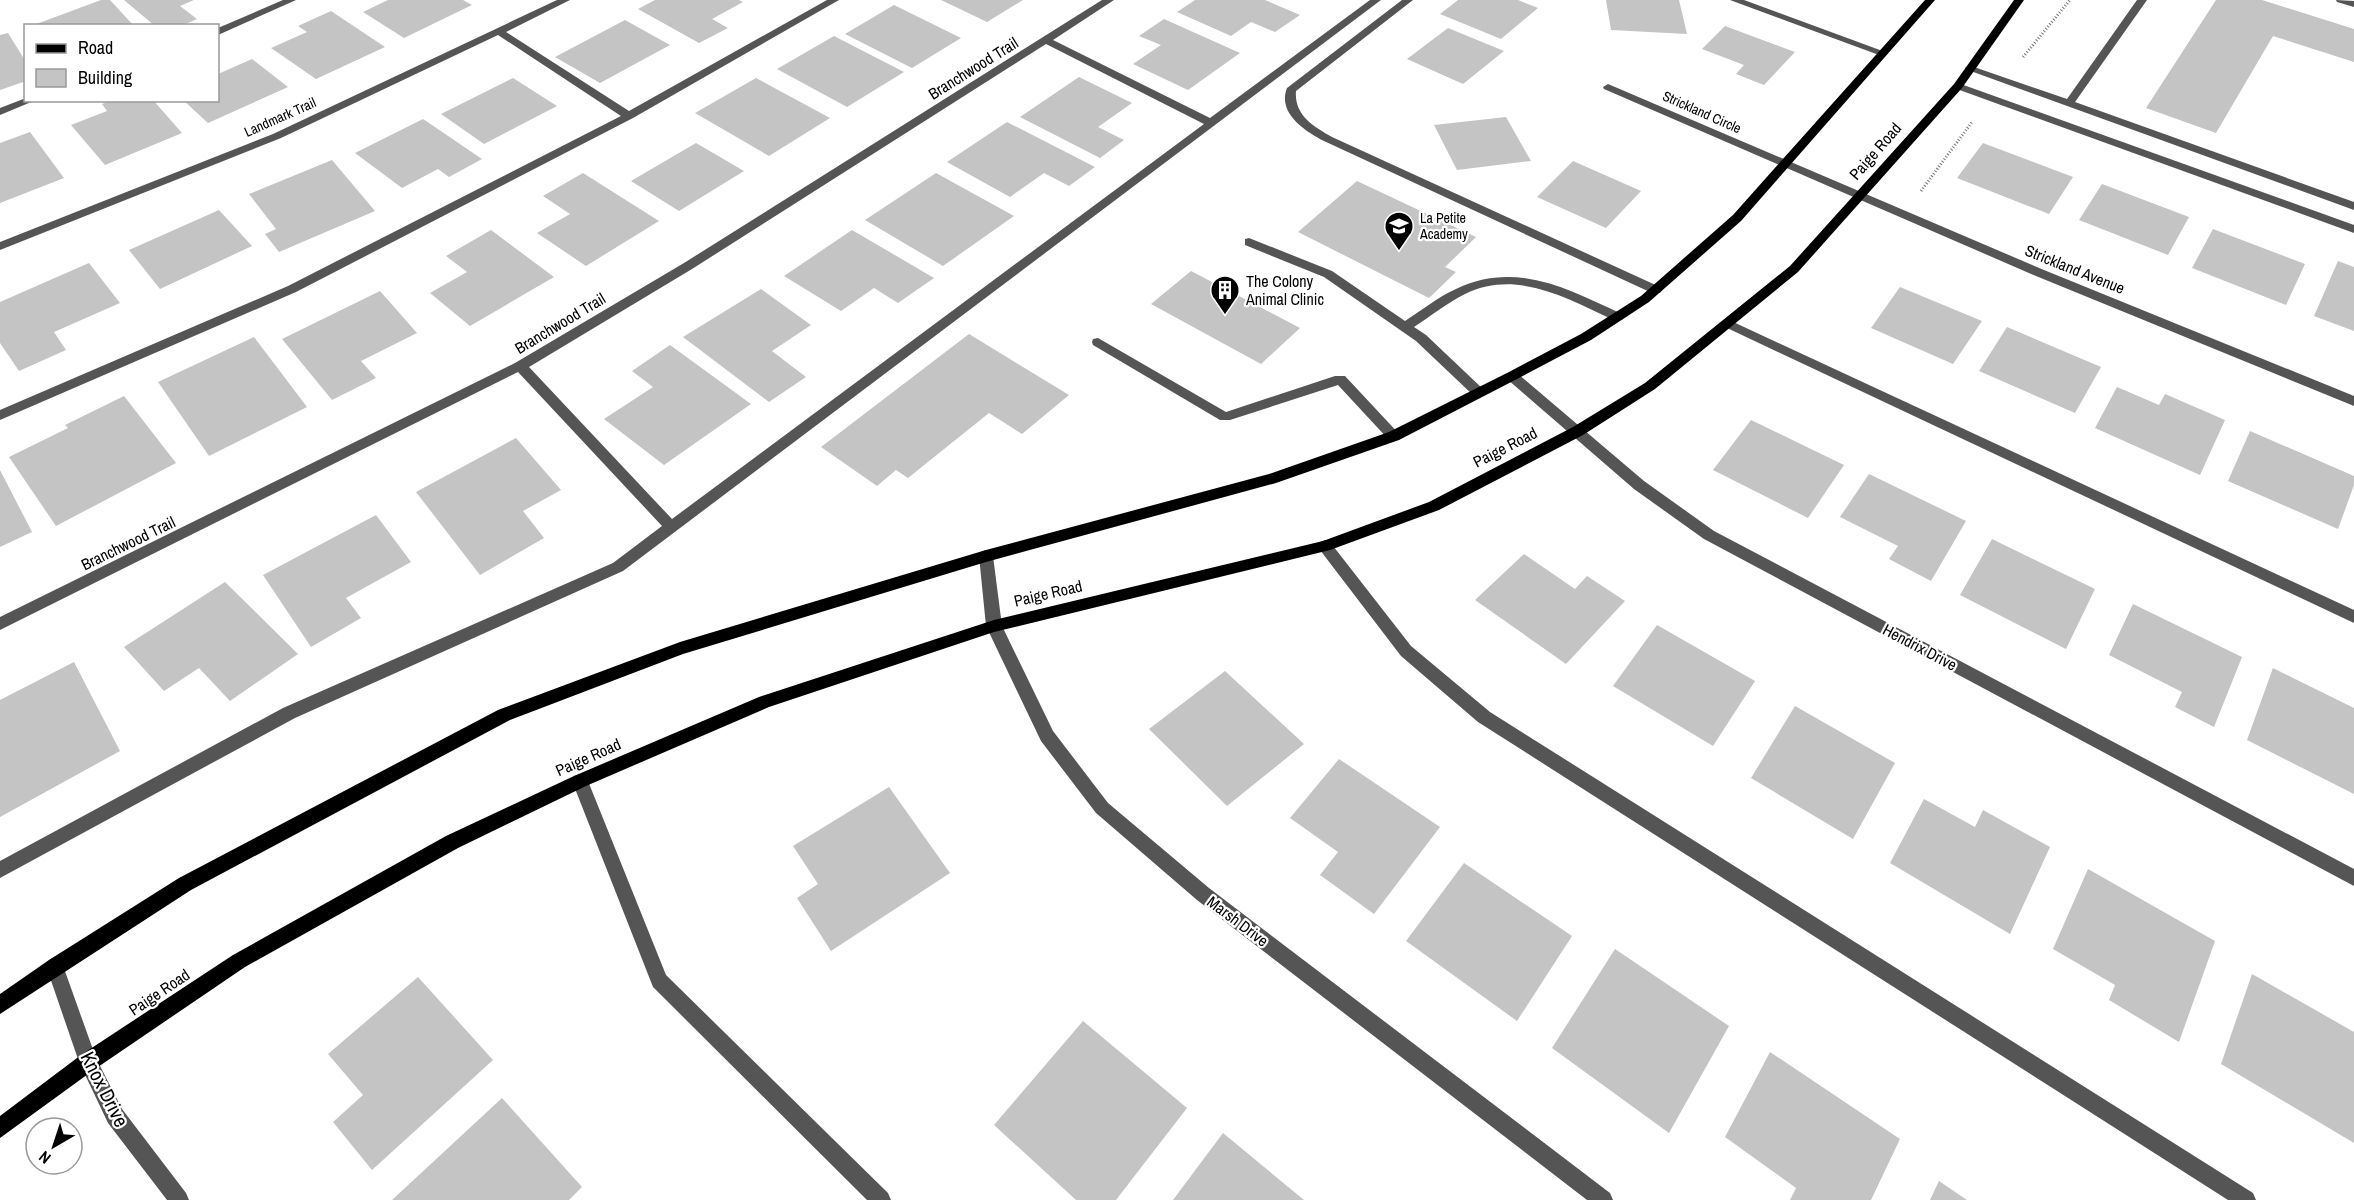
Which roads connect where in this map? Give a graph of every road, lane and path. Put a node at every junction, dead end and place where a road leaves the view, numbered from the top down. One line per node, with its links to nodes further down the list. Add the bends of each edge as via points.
1 (291, 0): 13 (street)
2 (565, 0): 14 (street, Landmark Trail)
3 (834, 0): 23 (street)
4 (1109, 0): 15 (street, Branchwood Trail)
5 (1376, 0): 24 (street)
6 (1408, 0): 31 (street, via 1292,90 1289,99 1307,128)
7 (1735, 0): 16 (street)
8 (1930, 0): 16 (main road)
9 (2019, 0): 17 (main road, Paige Road)
10 (2142, 0): 21 (street)
11 (2341, 0): 12 (street)
12 (2354, 4)
13 (219, 32)
14 (500, 32): 23 (street); 30 (street, Landmark Trail, via 277,136)
15 (1047, 41): 24 (street); 36 (street, Branchwood Trail, via 688,266)
16 (1883, 53): 25 (main road)
17 (1970, 69): 18 (main road, Paige Road); 21 (street)
18 (1958, 86): 26 (main road, Paige Road); 28 (street)
19 (1608, 87): 25 (street, Strickland Circle)
20 (26, 102): 22 (street)
21 (2069, 103): 27 (street)
22 (0, 112)
23 (628, 116): 40 (street, via 291,290)
24 (1211, 123): 43 (street)
25 (1784, 164): 26 (street, Strickland Avenue); 31 (main road, via 1737,218)
26 (1861, 196): 33 (main road, Paige Road, via 1794,269); 39 (street, Strickland Avenue)
27 (2354, 206)
28 (2354, 229)
29 (1249, 242): 34 (street, via 1328,274)
30 (0, 246)
31 (1656, 290): 32 (main road)
32 (1618, 317): 34 (street, via 1530,279 1498,278 1467,288); 37 (main road)
33 (1729, 324): 41 (main road, Paige Road, via 1650,386); 46 (street)
34 (1405, 327): 38 (street)
35 (1098, 342): 42 (street, via 1225,417 1340,379)
36 (520, 366): 43 (street); 47 (street, Branchwood Trail)
37 (1512, 376): 38 (main road); 41 (street, Hendrix Drive)
38 (1479, 393): 42 (main road)
39 (2354, 401)
40 (0, 415)
41 (1578, 431): 44 (main road, Paige Road, via 1434,506); 51 (street, Hendrix Drive, via 1639,485 1708,535)
42 (1394, 436): 45 (main road, via 1271,479)
43 (670, 527): 50 (street, via 618,567 288,713)
44 (1325, 546): 48 (main road, Paige Road); 59 (street, via 1406,651 1484,717)
45 (986, 556): 48 (street, Marsh Drive); 52 (main road, via 680,648 504,715 185,884)
46 (2354, 617)
47 (0, 624)
48 (994, 626): 49 (main road, Paige Road, via 765,702); 58 (street, Marsh Drive, via 1047,736 1102,808 1203,894)
49 (580, 781): 54 (main road, Paige Road, via 452,843 239,961); 57 (street, via 659,981)
50 (0, 870)
51 (2354, 878)
52 (55, 966): 53 (main road); 54 (street, Knox Drive)
53 (0, 1005)
54 (88, 1062): 55 (main road, Paige Road); 56 (street, Knox Drive, via 115,1116)
55 (0, 1128)
56 (179, 1200)
57 (881, 1200)
58 (1603, 1200)
59 (2246, 1200)

